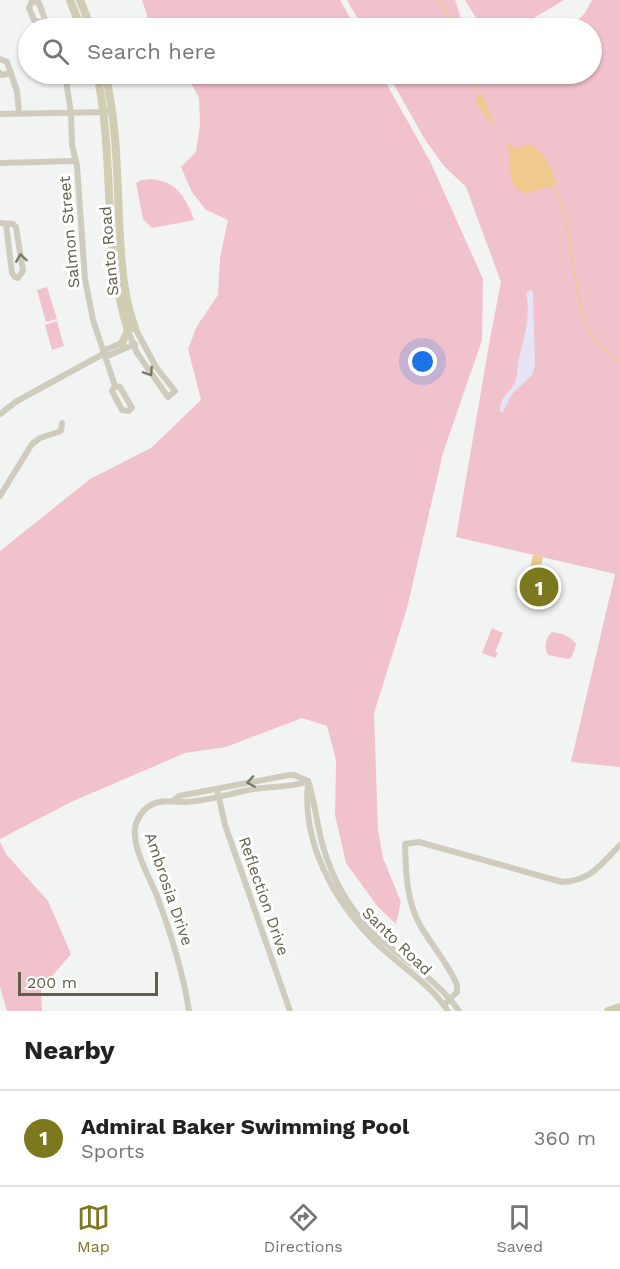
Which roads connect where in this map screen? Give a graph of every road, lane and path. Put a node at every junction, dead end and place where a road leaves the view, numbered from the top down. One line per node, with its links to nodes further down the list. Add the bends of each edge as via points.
1 (70, 0): 3 (main road)
2 (80, 0): 4 (main road)
3 (77, 18)
4 (87, 18)
5 (0, 59): 7 (street, via 8,62)
6 (0, 73): 7 (street)
7 (11, 73): 12 (street)
8 (67, 84): 13 (street, Salmon Street)
9 (100, 84): 11 (main road, Santo Road)
10 (106, 84): 11 (main road, Santo Road)
11 (107, 112): 13 (street); 18 (main road, Santo Road, via 122,276)
12 (19, 113): 13 (street); 14 (street)
13 (71, 113): 15 (street, Salmon Street)
14 (0, 114)
15 (75, 160): 16 (street); 22 (street, Salmon Street, via 85,279)
16 (0, 163)
17 (3, 224): 17 (street, one-way to 17, via 12,273 18,278 23,271 16,227)
18 (131, 329): 19 (street, Santo Road); 20 (main road); 21 (street, Santo Road)
19 (142, 341): 21 (street); 21 (street, Santo Road, one-way to 19, via 168,397 175,391)
20 (122, 343): 22 (street)
21 (134, 345): 22 (street, via 110,355)
22 (105, 353): 23 (street, Salmon Street); 24 (street, via 16,401)
23 (115, 386)
24 (0, 414)
25 (62, 423): 26 (street, via 61,431 32,444)
26 (0, 496)
27 (308, 780): 28 (street, Ambrosia Drive, one-way to 28, via 289,775); 29 (street, Ambrosia Drive, via 295,786); 32 (street, Santo Road, via 327,863 356,914); 34 (street, Santo Road, via 313,839 333,888 375,941)
28 (217, 789): 29 (street, Reflection Drive); 30 (street, Ambrosia Drive, via 179,796)
29 (218, 797): 30 (street, Ambrosia Drive); 36 (street, Reflection Drive)
30 (174, 801): 35 (street, Ambrosia Drive, via 157,802 143,811 135,826 135,836 170,931 186,985)
31 (620, 845): 32 (street, via 586,878 562,882 418,842 405,844 411,903 419,924 455,981 457,992)
32 (451, 1000): 34 (street); 37 (street, Santo Road)
33 (620, 1007): 38 (main road)
34 (446, 1008)
35 (189, 1011)
36 (290, 1011)
37 (459, 1011)
38 (608, 1011)

